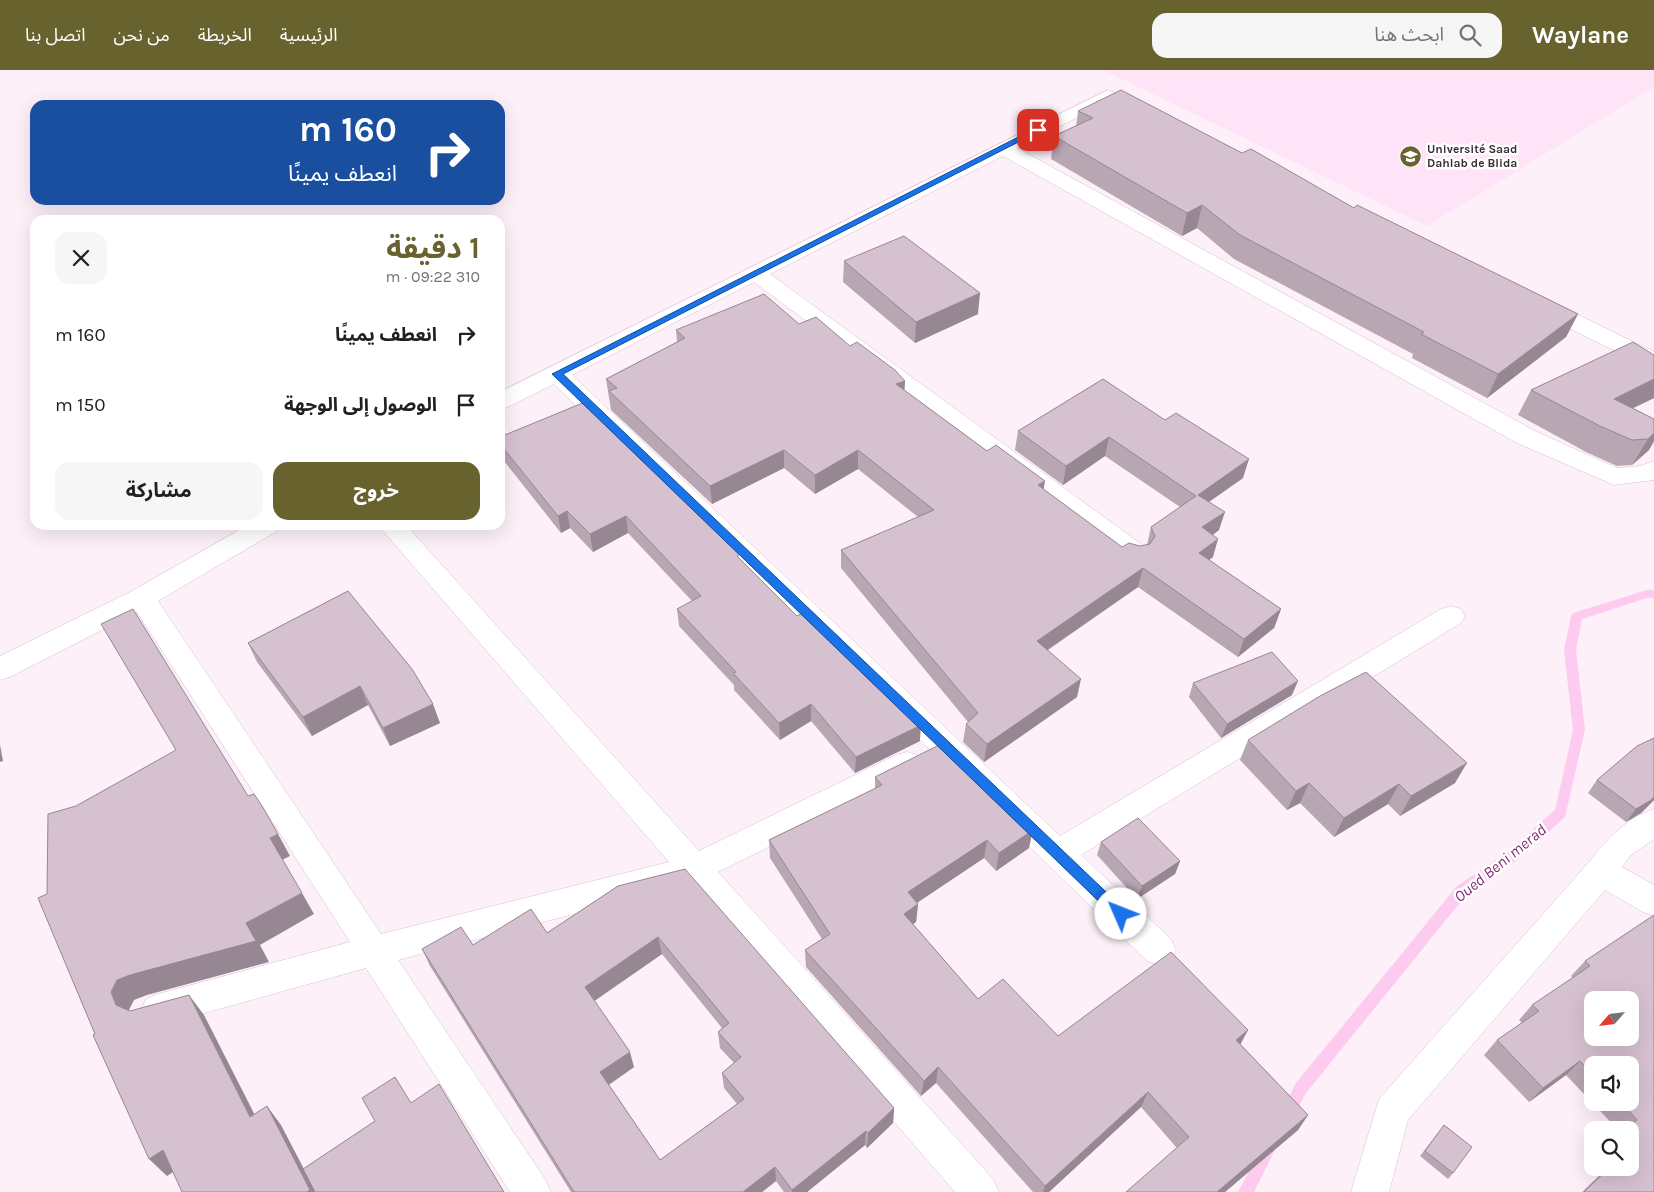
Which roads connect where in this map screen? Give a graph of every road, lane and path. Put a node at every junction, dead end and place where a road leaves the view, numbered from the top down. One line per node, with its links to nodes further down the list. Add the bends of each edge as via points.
1 (1162, 121): 2 (street, via 1108,95)
2 (1003, 148): 3 (street); 8 (street, via 1526,437 1614,477 1646,474)
3 (755, 273): 6 (street); 11 (street)
4 (1520, 296): 5 (street)
5 (1654, 361)
6 (557, 374): 7 (street); 15 (street)
7 (505, 400)
8 (1654, 469)
9 (259, 530): 12 (street)
10 (394, 530): 18 (street)
11 (1136, 554)
12 (142, 598): 14 (street); 22 (street)
13 (1451, 616): 17 (street)
14 (0, 669)
15 (945, 745): 17 (street); 18 (street)
16 (1654, 822): 19 (street, via 1619,847)
17 (1057, 853): 21 (street)
18 (694, 869): 22 (street); 25 (street)
19 (1601, 871): 20 (street); 26 (street, via 1392,1111)
20 (1654, 902)
21 (1158, 950)
22 (374, 951): 23 (street); 24 (street)
23 (147, 1013)
24 (532, 1192)
25 (980, 1192)
26 (1370, 1192)

